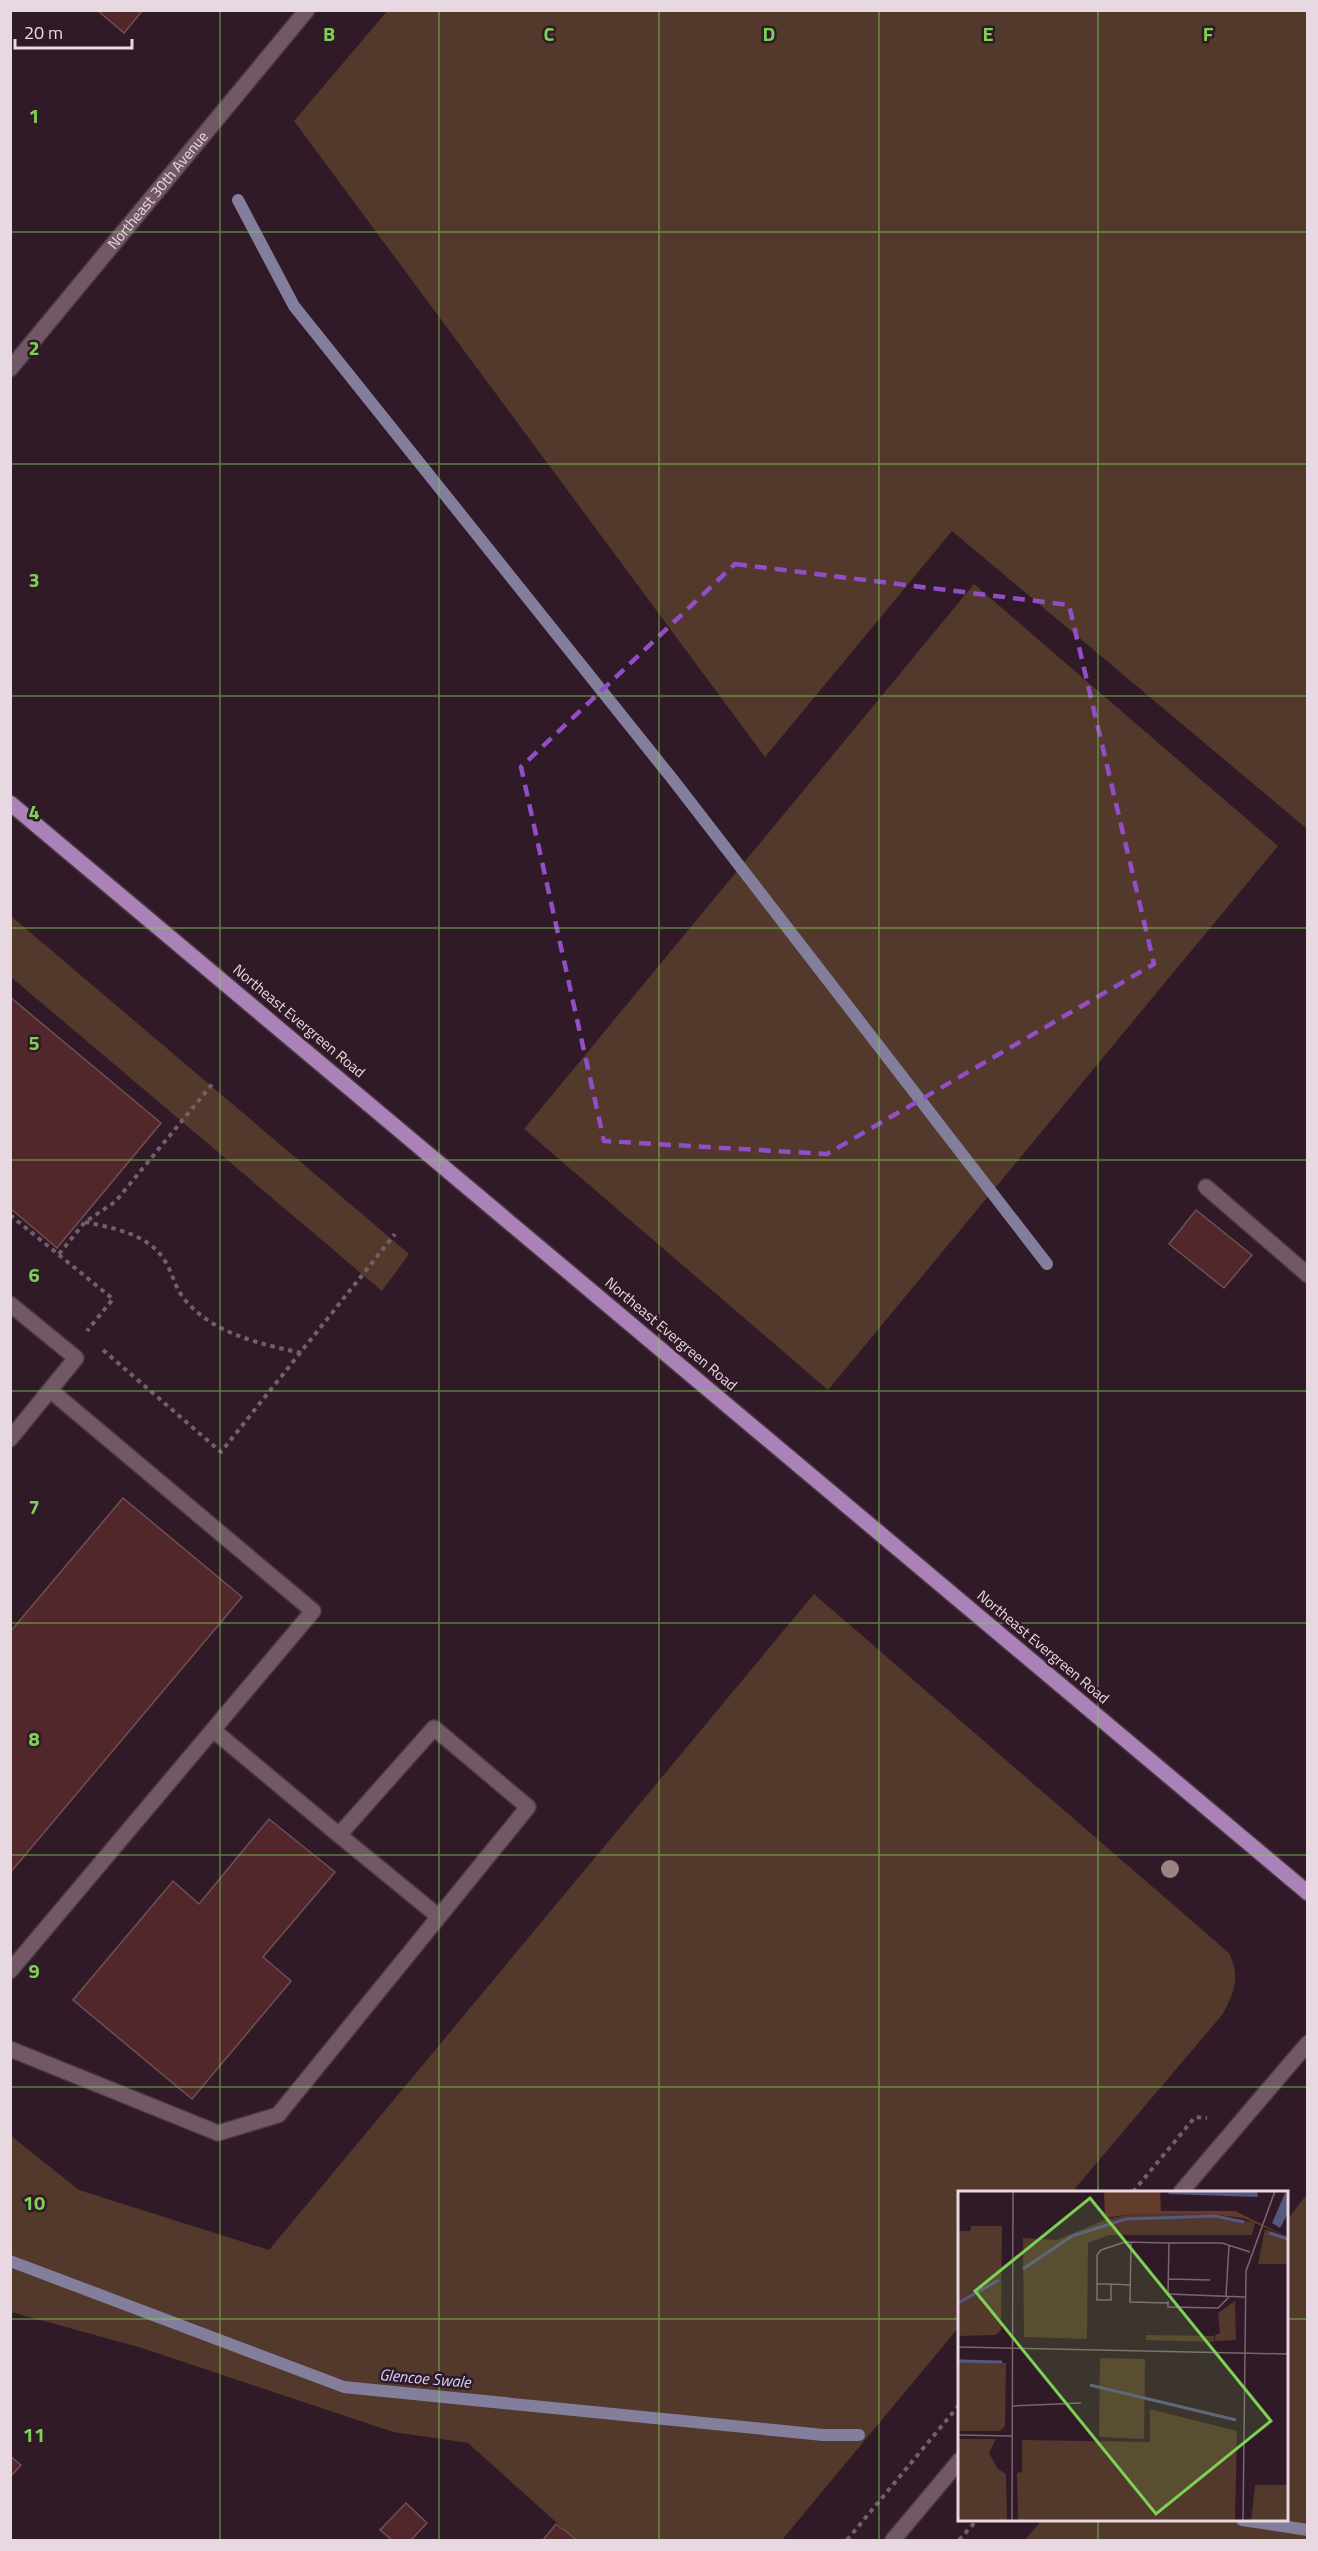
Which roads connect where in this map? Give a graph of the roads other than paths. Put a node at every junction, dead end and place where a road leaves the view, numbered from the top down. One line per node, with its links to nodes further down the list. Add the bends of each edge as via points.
1 (307, 10): 2 (street, Northeast 30th Avenue)
2 (10, 369)
3 (10, 803): 11 (main road, Northeast Evergreen Road)
4 (1206, 1187): 5 (street)
5 (1308, 1275)
6 (10, 1304): 7 (street, via 76,1358)
7 (50, 1390): 8 (street); 9 (street, via 313,1611)
8 (10, 1439)
9 (213, 1730): 10 (street); 13 (street)
10 (339, 1835): 12 (street); 12 (street, via 434,1728 528,1807)
11 (1308, 1893)
12 (438, 1916): 15 (street, via 278,2115 218,2133)
13 (10, 1971)
14 (1308, 2043): 16 (street)
15 (10, 2049)
16 (1183, 2191)
17 (958, 2462): 18 (street)
18 (893, 2541)

